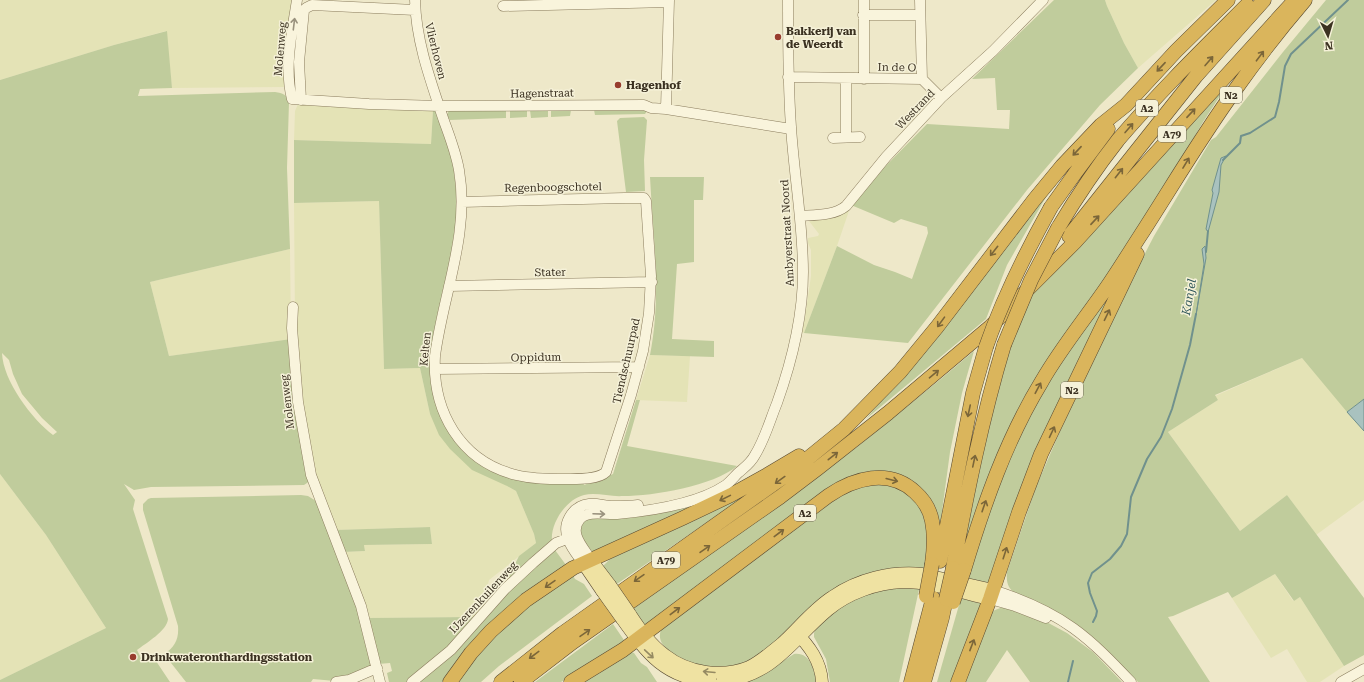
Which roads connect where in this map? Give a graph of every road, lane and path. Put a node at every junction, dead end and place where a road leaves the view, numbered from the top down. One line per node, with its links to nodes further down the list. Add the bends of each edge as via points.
1 (297, 0): 20 (street, Molenweg, one-way to 1, via 289,63)
2 (788, 0): 16 (street, Ambyerstraat Noord)
3 (864, 0): 14 (street)
4 (920, 0): 15 (street)
5 (1043, 0): 21 (street, Westrand)
6 (1228, 0): 22 (highway, A2, one-way to 22)
7 (1252, 0): 43 (highway, A2, one-way to 7, bridge, via 991,387 1004,345 1031,280 1058,228 1118,141 1165,88)
8 (1264, 0): 36 (highway, A79, one-way to 8, via 1196,76)
9 (1295, 0): 36 (highway, A79, one-way to 9, via 990,327 1075,242)
10 (1305, 0): 29 (highway, N2, one-way to 10, via 1234,90)
11 (669, 1): 13 (street); 24 (street)
12 (415, 5): 20 (street, via 312,5 306,8); 23 (street, Vlierhoven, via 425,62)
13 (503, 6)
14 (863, 15): 15 (street); 18 (street)
15 (920, 15): 19 (street)
16 (788, 77): 17 (street, In de O); 25 (street, Ambyerstraat Noord)
17 (846, 78): 18 (street, In de O); 28 (street)
18 (864, 79): 19 (street, In de O)
19 (922, 79): 21 (street, In de O)
20 (294, 96): 23 (street, Hagenstraat, via 369,104)
21 (941, 98): 32 (street, Westrand, via 886,157 844,208 832,213)
22 (1126, 105): 36 (highway, A2, bridge, via 1051,208); 39 (highway, A79, one-way to 39, via 1101,125 1062,166 900,372)
23 (440, 106): 24 (street, Hagenstraat, via 602,105); 31 (street, Kelten, via 456,157)
24 (666, 109): 25 (street, Hagenstraat)
25 (791, 129): 32 (street, Ambyerstraat Noord)
26 (860, 137): 28 (street)
27 (833, 138): 28 (street)
28 (846, 138)
29 (1166, 196): 43 (highway, N2, one-way to 29, via 978,522 1006,448 1037,389); 44 (highway, N2, one-way to 29, via 1041,454)
30 (644, 198): 31 (street, Regenboogschotel); 33 (street, Tiendschuurpad)
31 (462, 202): 34 (street, Kelten, via 460,232)
32 (800, 216): 41 (street, Ambyerstraat Noord, via 803,263 797,328 789,365 759,449 750,464 724,486 696,499 673,506 616,514 587,514 576,525)
33 (652, 282): 34 (street, Stater); 37 (street, Tiendschuurpad)
34 (449, 286): 38 (street, Kelten, via 436,343)
35 (292, 307): 48 (street, Molenweg, via 298,402 310,469 361,606)
36 (981, 342): 43 (highway, A2, one-way to 43, via 955,479); 55 (highway, A79, one-way to 36, via 573,642 780,497)
37 (639, 367): 38 (street, Oppidum); 40 (street, Tiendschuurpad, via 606,472)
38 (434, 369): 40 (street, Kelten, via 447,421 460,440 481,459 502,470 528,477 575,479)
39 (833, 438): 42 (highway, A79, one-way to 42, via 731,495); 54 (highway, A79, one-way to 54, via 773,485 563,633)
40 (602, 476)
41 (572, 537): 42 (street); 52 (street, IJzerenkuilenweg, via 556,543 524,571 488,607 451,650)
42 (587, 561): 47 (main road, bridge); 53 (highway, A79, one-way to 53, via 560,576 508,615 471,653)
43 (947, 567): 45 (highway, A2, bridge); 45 (highway, A2, bridge); 47 (highway, A2, one-way to 43, via 828,496 858,480 876,477 894,479 909,486 922,499 932,521 934,542)
44 (991, 595): 46 (main road, via 917,574 903,573 879,577 863,581 840,592 816,609); 62 (highway, one-way to 44); 63 (street, via 1024,601 1050,614 1072,628)
45 (939, 599): 60 (highway, A2, via 912,662); 61 (highway, A2, via 942,618)
46 (797, 634): 47 (main road, one-way to 47, via 754,664 736,671 720,673 700,671 675,662); 58 (main road, via 783,654 758,672); 59 (main road, via 816,658)
47 (640, 637): 56 (highway); 57 (main road, one-way to 57, via 653,658 670,670 693,679)
48 (377, 668): 50 (street, via 349,680); 51 (street)
49 (1364, 669): 64 (street)
50 (336, 682)
51 (380, 682)
52 (412, 682)
53 (450, 682)
54 (501, 682)
55 (521, 682)
56 (571, 682)
57 (711, 682)
58 (722, 682)
59 (822, 682)
60 (911, 682)
61 (924, 682)
62 (958, 682)
63 (1131, 682)
64 (1341, 682)

